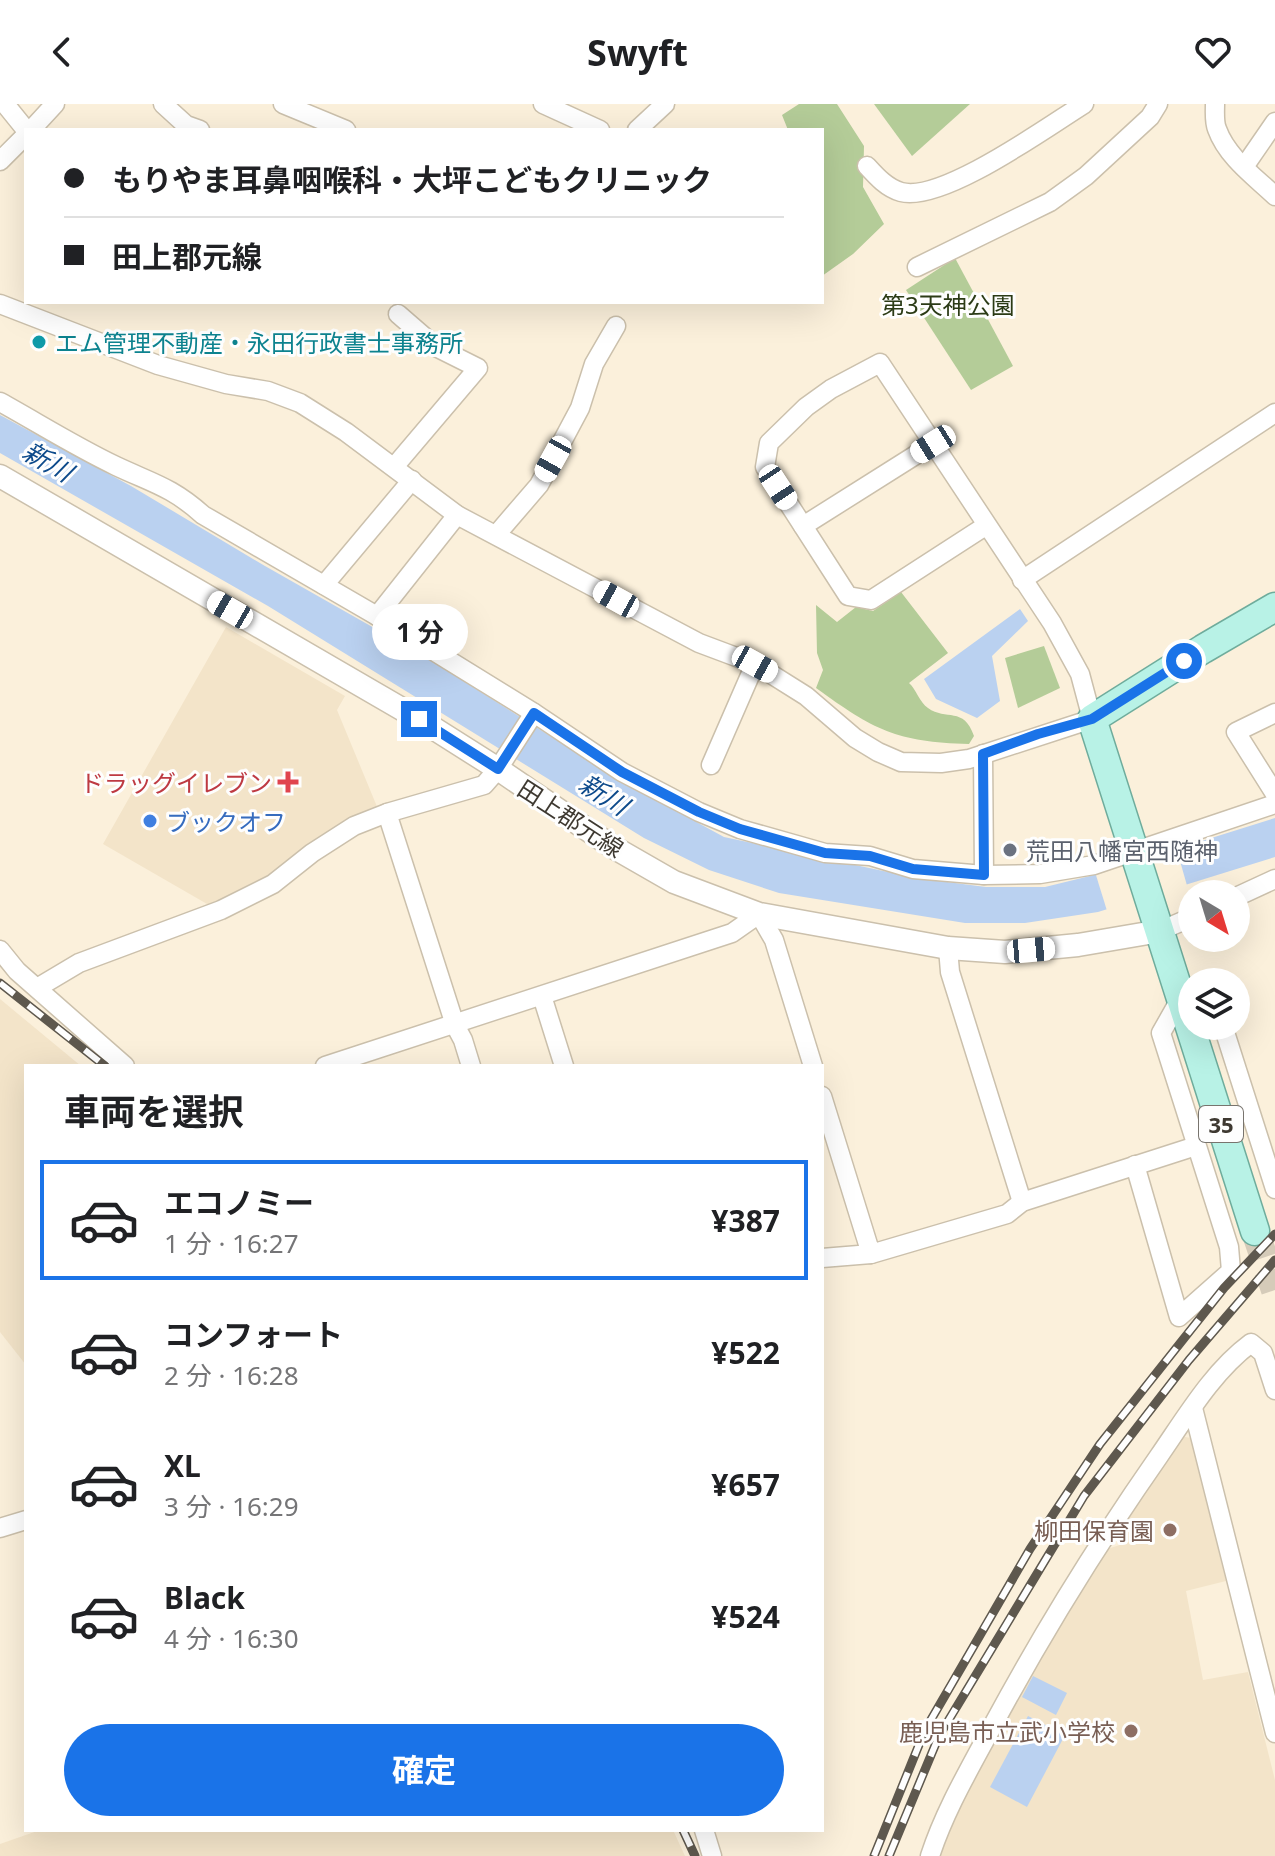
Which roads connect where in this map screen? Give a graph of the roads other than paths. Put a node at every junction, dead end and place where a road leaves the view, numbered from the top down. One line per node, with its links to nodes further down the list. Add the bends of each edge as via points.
1 (5, 104): 11 (street)
2 (55, 104): 12 (street)
3 (163, 104): 13 (street)
4 (283, 104): 14 (street)
5 (543, 104): 15 (street)
6 (665, 104): 16 (street)
7 (1084, 104): 19 (street, via 982,168 925,192 902,192 881,182)
8 (1158, 104): 22 (street, via 1086,176 1050,202)
9 (1215, 104): 20 (street, via 1216,128)
10 (1275, 122): 20 (street)
11 (25, 128)
12 (32, 128)
13 (194, 128)
14 (341, 128)
15 (596, 128)
16 (639, 128)
17 (24, 136): 18 (street)
18 (0, 161)
19 (867, 166)
20 (1244, 167): 21 (street)
21 (1275, 196)
22 (917, 267)
23 (0, 304): 29 (street, via 158,365 300,403)
24 (398, 314): 29 (street, via 436,347 478,368)
25 (616, 326): 35 (street, via 539,485)
26 (0, 402): 37 (street, via 158,483)
27 (1275, 413): 36 (street)
28 (933, 444): 33 (street); 34 (street); 34 (street, via 880,363 831,389 769,443 765,467)
29 (394, 467): 31 (street)
30 (0, 476): 46 (street, 田上郡元線)
31 (412, 480): 32 (street); 37 (street)
32 (457, 515): 35 (street); 39 (street)
33 (987, 525): 34 (street, via 871,600 848,596); 36 (street)
34 (803, 526)
35 (496, 535): 40 (street, via 699,643)
36 (1022, 580): 43 (street, via 1080,674)
37 (324, 585): 39 (street)
38 (1275, 607): 43 (main road)
39 (377, 616): 41 (street)
40 (755, 664): 44 (street, via 806,696 855,738 901,762 941,763); 45 (street)
41 (534, 713): 46 (street); 51 (street, via 622,772 740,829 825,853)
42 (1275, 713): 47 (street, via 1236,732)
43 (1092, 719): 44 (street); 50 (main road, 35)
44 (983, 754): 51 (street)
45 (711, 765)
46 (498, 769): 49 (street, via 484,785); 54 (street, 田上郡元線, via 674,882)
47 (1275, 794)
48 (1275, 804): 50 (street)
49 (387, 813): 60 (street, via 344,833 273,884 221,910 79,963); 63 (street)
50 (1133, 849): 51 (street, via 1094,865 1040,874); 56 (main road, 35)
51 (984, 875)
52 (1275, 879): 53 (street)
53 (1250, 891)
54 (759, 914): 57 (street, 田上郡元線); 61 (street, via 732,933); 70 (street, via 774,940)
55 (1178, 923): 56 (street)
56 (1160, 931): 57 (street, 田上郡元線, via 1018,951); 59 (main road, 35)
57 (948, 948): 75 (street, via 950,972)
58 (0, 950): 60 (street)
59 (1178, 983)
60 (37, 988): 66 (street)
61 (542, 996): 63 (street); 69 (street)
62 (1178, 1017): 72 (street, via 1161,1033)
63 (455, 1025): 67 (street); 68 (street)
64 (1196, 1040): 76 (main road, 35)
65 (1227, 1040): 74 (street)
66 (123, 1064)
67 (331, 1064)
68 (470, 1064)
69 (563, 1064)
70 (812, 1064)
71 (824, 1102): 77 (street)
72 (1196, 1146): 73 (street); 73 (street, via 1229,1247 1231,1271 1179,1317)
73 (1135, 1165): 75 (street)
74 (1275, 1189)
75 (1022, 1202): 77 (street, via 1007,1214)
76 (1255, 1231)
77 (871, 1254): 78 (street)
78 (824, 1258)
79 (1275, 1390): 80 (street, via 1263,1353 1251,1343)
80 (1193, 1408): 83 (street); 86 (street, via 1111,1526 1025,1667 942,1819)
81 (24, 1521): 82 (street)
82 (0, 1528)
83 (1275, 1733)
84 (705, 1832): 85 (street)
85 (712, 1856)
86 (930, 1856)

